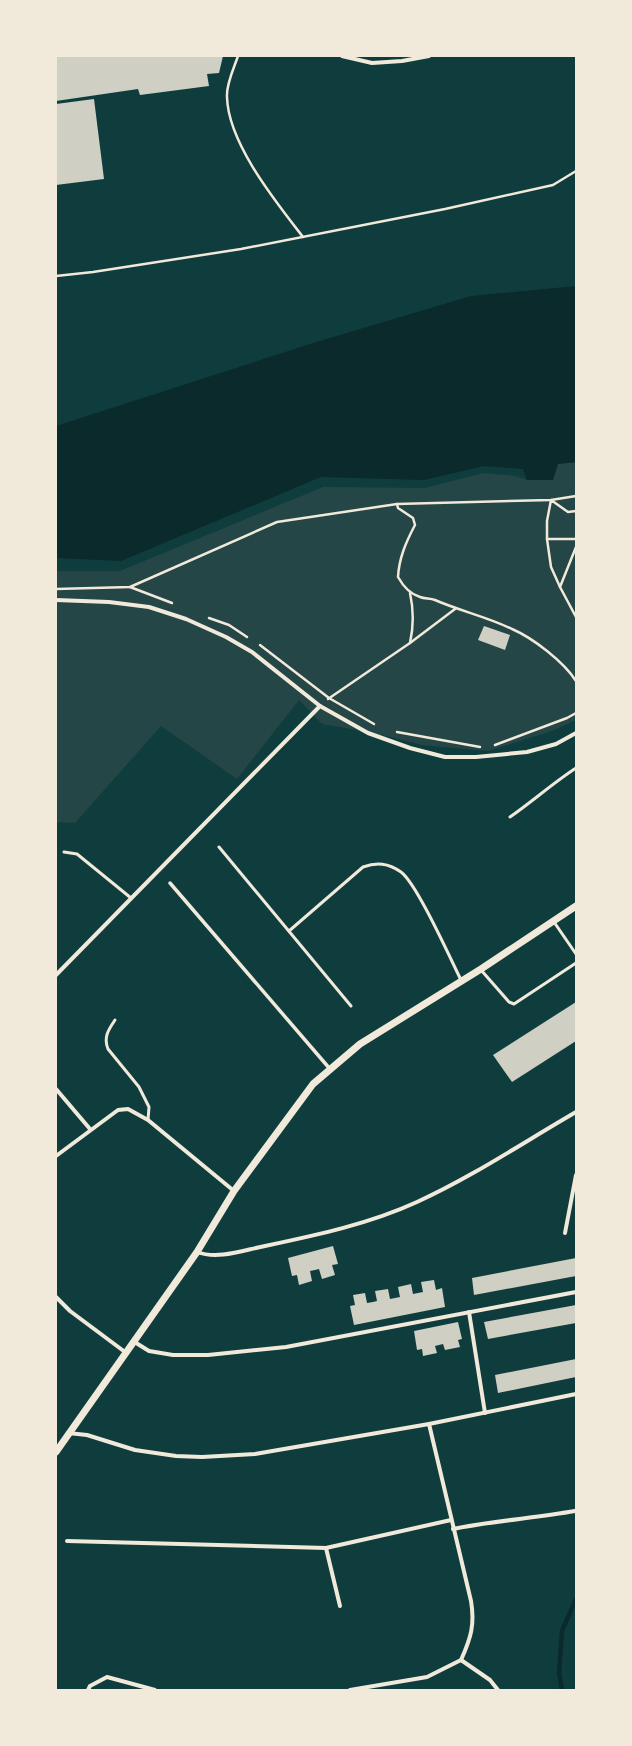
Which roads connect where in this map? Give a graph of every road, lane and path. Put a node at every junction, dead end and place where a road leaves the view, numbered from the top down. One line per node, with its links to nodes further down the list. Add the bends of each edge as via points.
1 (238, 56): 5 (path, via 226,96 236,136 273,198)
2 (342, 56): 3 (street, via 372,63)
3 (429, 56)
4 (576, 171): 5 (path, via 553,185)
5 (303, 237): 6 (path, via 241,249)
6 (56, 276)
7 (576, 496): 8 (path)
8 (551, 500): 9 (path); 10 (path, via 568,512); 11 (path)
9 (397, 504): 15 (path, via 277,522 130,587); 16 (path, via 398,508 413,518 415,525 404,546 398,571 401,583)
10 (576, 510)
11 (547, 539): 12 (path); 14 (path, via 551,567)
12 (576, 539)
13 (576, 547): 14 (path)
14 (560, 587): 19 (path)
15 (56, 589)
16 (410, 592): 18 (path); 20 (path, via 414,610)
17 (56, 600): 23 (street, via 110,602 149,607 186,619 226,636 252,652)
18 (455, 609): 20 (path); 21 (path, via 512,629 533,640 571,672)
19 (576, 617)
20 (410, 643): 22 (path)
21 (576, 681)
22 (329, 698): 23 (path); 25 (path)
23 (320, 706): 27 (street, via 368,734 445,757 527,752 556,744); 35 (street)
24 (576, 713): 29 (path)
25 (376, 725)
26 (390, 731): 28 (path)
27 (576, 733)
28 (481, 747)
29 (488, 748)
30 (576, 768): 31 (lane, via 552,783 543,793)
31 (510, 817)
32 (219, 847): 38 (lane)
33 (64, 852): 35 (lane, via 77,854)
34 (170, 883): 46 (street)
35 (131, 898): 42 (street)
36 (576, 906): 37 (street)
37 (554, 922): 39 (lane); 41 (street)
38 (288, 931): 43 (lane, via 363,868 382,864 402,873 419,896); 44 (lane)
39 (576, 954)
40 (576, 963): 41 (lane, via 514,1004 504,997)
41 (481, 969): 43 (street)
42 (56, 975)
43 (462, 980): 46 (street, via 360,1044)
44 (351, 1006)
45 (115, 1020): 49 (lane, via 105,1042 139,1087 149,1107)
46 (330, 1069): 53 (street, via 313,1084)
47 (56, 1089): 50 (street)
48 (576, 1112): 55 (street, via 460,1181 383,1216 314,1236 236,1252 205,1255)
49 (148, 1120): 50 (street, via 128,1109 118,1110); 53 (street)
50 (90, 1129): 51 (street)
51 (56, 1156)
52 (576, 1175): 54 (street)
53 (234, 1191): 55 (street)
54 (565, 1233)
55 (197, 1252): 59 (street)
56 (576, 1292): 58 (street)
57 (56, 1297): 60 (street, via 70,1311)
58 (469, 1312): 59 (street, via 286,1347 208,1355 162,1354 149,1351); 62 (street)
59 (133, 1341): 60 (street)
60 (125, 1352): 64 (street)
61 (576, 1394): 62 (street)
62 (485, 1413): 63 (street)
63 (429, 1424): 64 (street, via 255,1454 202,1457 135,1450 87,1435); 67 (street)
64 (68, 1433): 65 (street)
65 (57, 1447)
66 (575, 1511): 68 (street)
67 (451, 1520): 68 (street); 70 (street)
68 (453, 1529): 72 (street, via 474,1618 470,1641)
69 (67, 1540): 70 (street)
70 (326, 1548): 71 (street)
71 (340, 1606)
72 (461, 1660): 75 (street, via 427,1677); 76 (street, via 490,1680)
73 (88, 1690): 74 (street, via 90,1686 107,1677)
74 (155, 1690)
75 (350, 1690)
76 (498, 1690)

